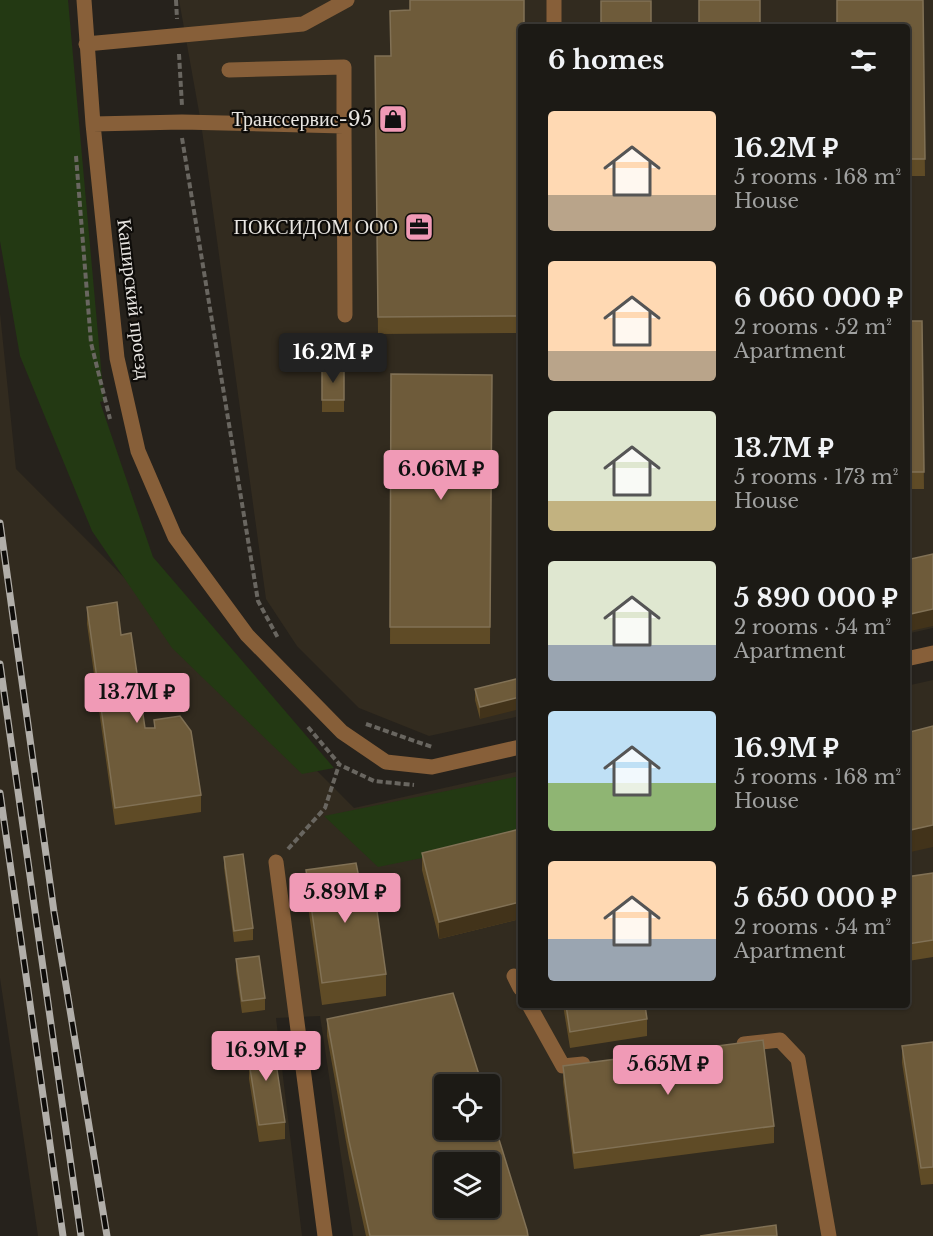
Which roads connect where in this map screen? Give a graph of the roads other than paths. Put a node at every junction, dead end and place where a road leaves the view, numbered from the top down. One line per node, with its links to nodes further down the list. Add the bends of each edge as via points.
1 (84, 0): 5 (street, Каширский проезд)
2 (347, 0): 5 (street, via 303,24)
3 (554, 0): 4 (street)
4 (554, 24)
5 (86, 44): 7 (street, Каширский проезд)
6 (229, 70): 8 (street, via 344,67)
7 (93, 124): 8 (street); 12 (street, Каширский проезд, via 117,358 138,451 175,537 247,635 342,732 386,762 432,767)
8 (344, 126): 9 (street)
9 (345, 315)
10 (933, 653): 11 (street)
11 (910, 658)
12 (518, 747)
13 (276, 862): 17 (street)
14 (532, 1008): 16 (street, via 563,1066)
15 (734, 1045): 18 (street, via 780,1040 798,1059)
16 (597, 1062)
17 (325, 1236)
18 (829, 1236)

